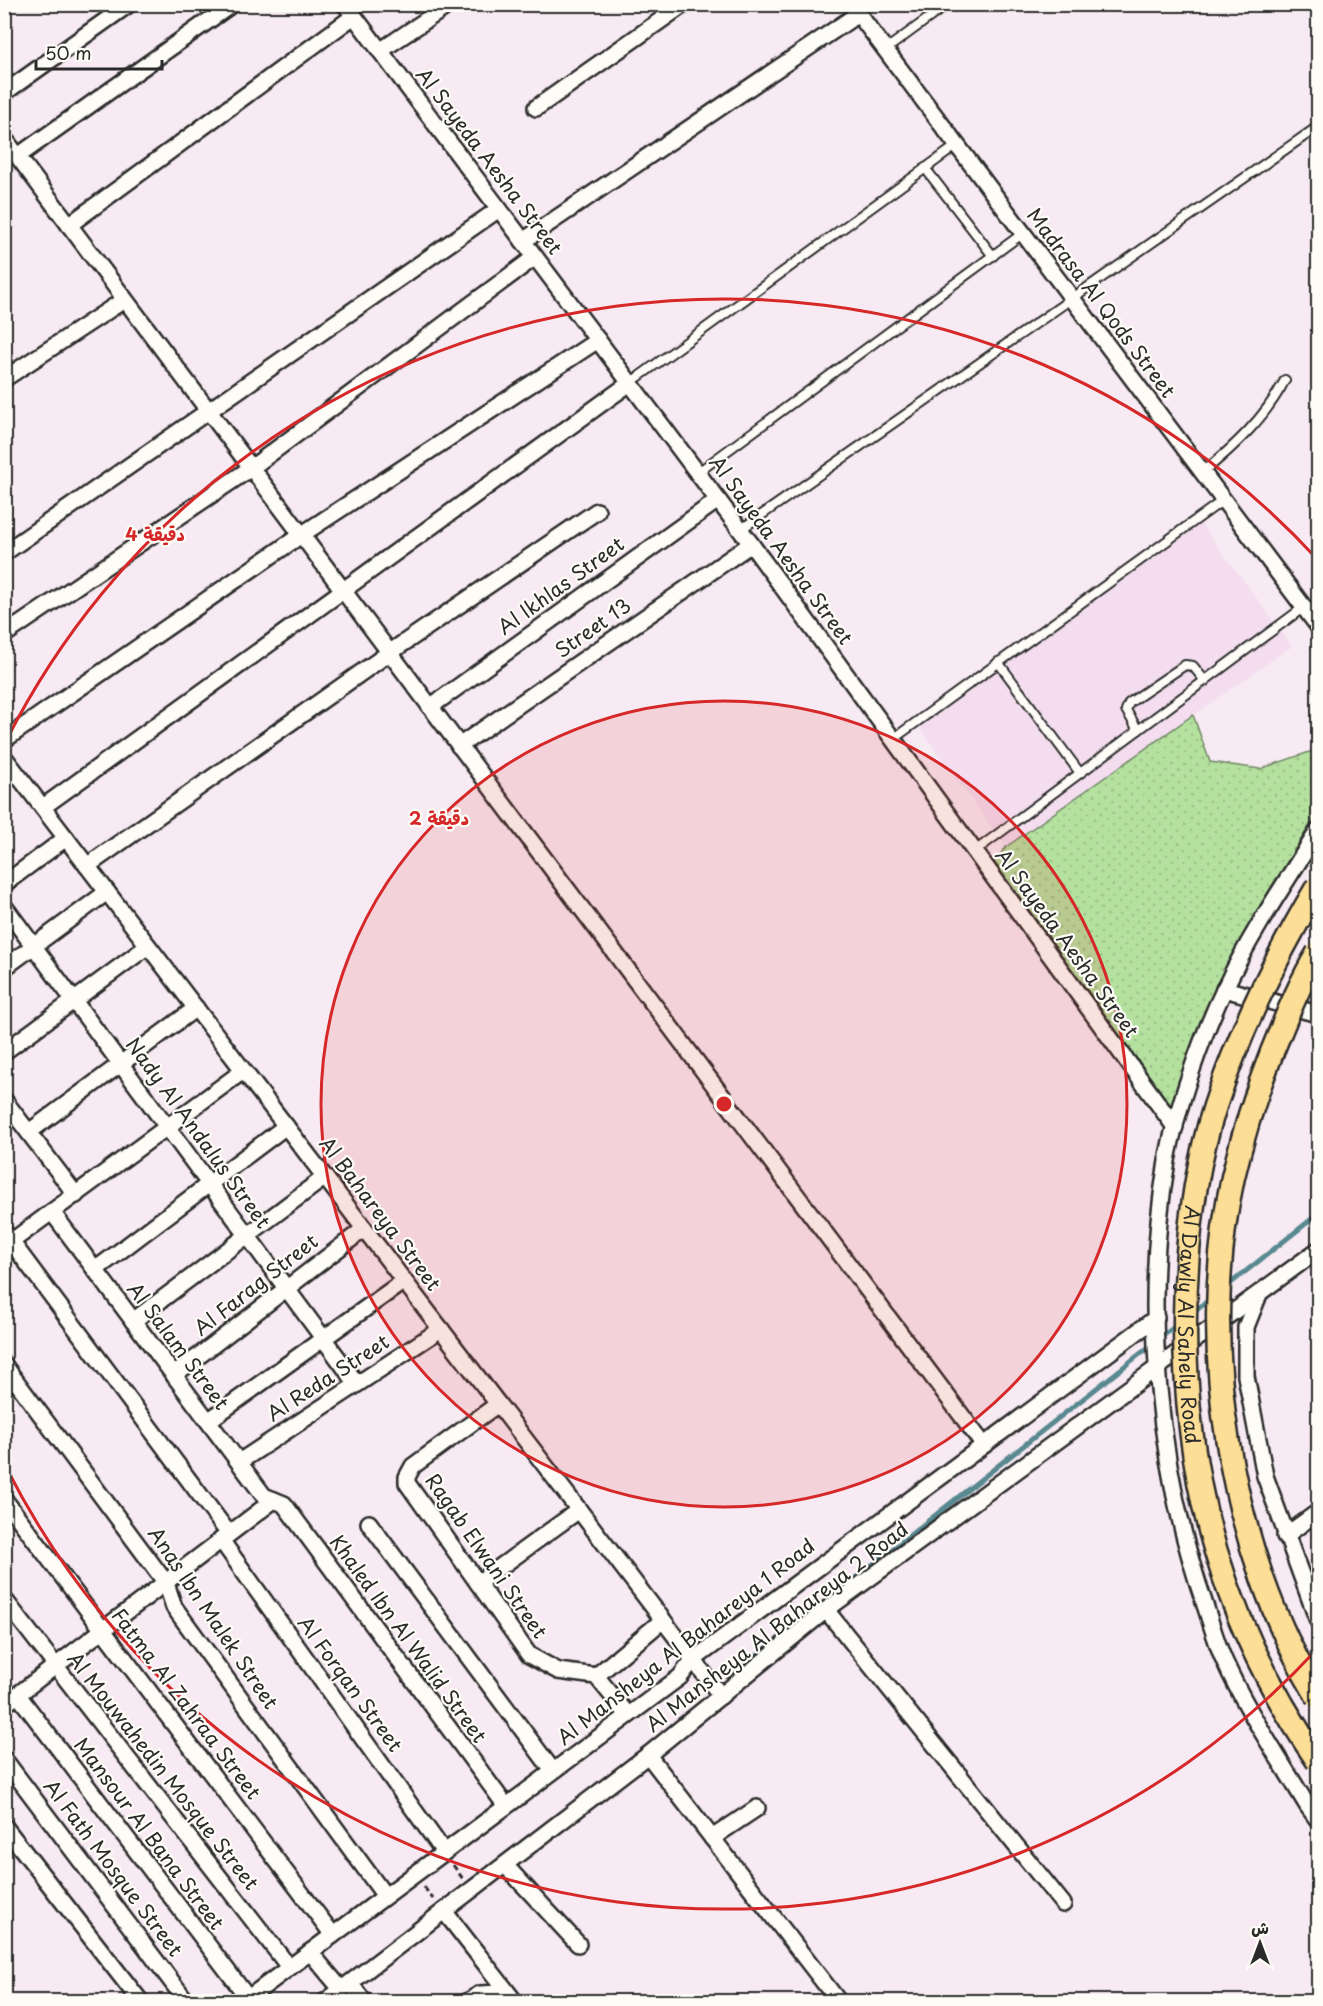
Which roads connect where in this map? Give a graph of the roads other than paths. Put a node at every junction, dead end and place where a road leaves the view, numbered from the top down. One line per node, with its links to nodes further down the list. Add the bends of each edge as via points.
1 (129, 4): 10 (street)
2 (232, 4): 15 (street)
3 (450, 4): 9 (street)
4 (684, 4): 11 (street)
5 (948, 4): 8 (lane)
6 (854, 9): 8 (street, Madrasa Al Qods Street); 20 (street)
7 (349, 10): 9 (street, Al Sayeda Aesha Street); 18 (street)
8 (885, 50): 14 (street, Madrasa Al Qods Street)
9 (380, 51): 17 (street, Al Sayeda Aesha Street)
10 (4, 93)
11 (536, 108)
12 (1316, 128): 24 (lane)
13 (4, 138): 15 (street)
14 (957, 146): 16 (lane); 19 (street, Madrasa Al Qods Street)
15 (18, 156): 18 (street)
16 (925, 168): 21 (lane); 28 (lane)
17 (499, 209): 20 (street, Al Sayeda Aesha Street); 29 (street)
18 (69, 225): 23 (street)
19 (1022, 234): 21 (lane); 24 (street, Madrasa Al Qods Street)
20 (523, 241): 22 (street, Al Sayeda Aesha Street)
21 (993, 256): 31 (lane)
22 (535, 257): 25 (street, Al Sayeda Aesha Street); 30 (street)
23 (124, 300): 26 (street); 29 (street)
24 (1072, 300): 32 (street, Madrasa Al Qods Street); 36 (lane)
25 (598, 340): 28 (street, Al Sayeda Aesha Street); 37 (street)
26 (4, 379)
27 (1285, 380): 32 (lane, via 1271,406 1229,451)
28 (630, 383): 31 (street, Al Sayeda Aesha Street); 40 (street)
29 (208, 411): 30 (street); 39 (street)
30 (251, 468): 37 (street); 43 (street)
31 (697, 473): 33 (street, Al Sayeda Aesha Street)
32 (1202, 473): 34 (street, Madrasa Al Qods Street)
33 (718, 500): 36 (street, Al Sayeda Aesha Street); 47 (street, Al Ikhlas Street)
34 (1222, 501): 41 (street, Madrasa Al Qods Street); 45 (lane)
35 (597, 511): 44 (street)
36 (740, 530): 38 (street, Al Sayeda Aesha Street)
37 (301, 535): 40 (street); 50 (street)
38 (751, 544): 49 (street, Al Sayeda Aesha Street); 51 (street, Street 13)
39 (4, 553)
40 (342, 592): 44 (street); 54 (street)
41 (1304, 607): 42 (street, Madrasa Al Qods Street); 46 (lane)
42 (1318, 626)
43 (4, 634)
44 (389, 653): 47 (street); 58 (street)
45 (998, 662): 49 (lane); 53 (lane)
46 (1205, 681): 48 (lane); 48 (lane, via 1193,666 1185,665 1129,703 1126,710)
47 (429, 707): 51 (street)
48 (1138, 730): 53 (lane)
49 (893, 739): 57 (street, Al Sayeda Aesha Street)
50 (4, 740)
51 (459, 746): 101 (street)
52 (7, 765): 54 (street, Al Bahareya Street)
53 (1080, 773): 57 (lane)
54 (43, 807): 56 (street, Al Bahareya Street)
55 (1318, 831): 67 (street)
56 (66, 838): 58 (street, Al Bahareya Street); 59 (street)
57 (975, 851): 77 (street, Al Sayeda Aesha Street)
58 (87, 866): 61 (street, Al Bahareya Street)
59 (4, 884)
60 (1318, 886): 127 (main road, Al Dawly Al Sahely Road, bridge, via 1252,1008 1215,1108 1187,1250 1185,1358 1198,1480 1221,1572 1249,1643)
61 (107, 892): 63 (street); 64 (street, Al Bahareya Street)
62 (4, 906): 63 (street, Nady Al Andalus Street)
63 (34, 946): 66 (street); 68 (street, Nady Al Andalus Street)
64 (148, 946): 68 (street); 69 (street, Al Bahareya Street)
65 (1318, 953): 122 (main road, Al Dawly Al Sahely Road, bridge, via 1266,1067 1233,1178 1223,1250 1219,1360 1233,1474 1244,1518 1281,1627)
66 (4, 968)
67 (1224, 988): 70 (street); 77 (street)
68 (74, 1000): 71 (street); 72 (street, Nady Al Andalus Street)
69 (196, 1008): 72 (street); 73 (street, Al Bahareya Street)
70 (1318, 1014)
71 (4, 1052)
72 (121, 1064): 76 (street, Nady Al Andalus Street); 78 (street)
73 (243, 1071): 75 (street, Al Bahareya Street); 76 (street)
74 (4, 1100): 78 (street)
75 (286, 1126): 79 (street, Al Bahareya Street); 80 (street)
76 (167, 1127): 80 (street, Nady Al Andalus Street); 81 (street)
77 (1175, 1127): 91 (street, via 1160,1219)
78 (29, 1132): 81 (street)
79 (325, 1177): 83 (street, Al Bahareya Street); 84 (street)
80 (210, 1184): 84 (street, Nady Al Andalus Street); 87 (street)
81 (76, 1194): 82 (street)
82 (52, 1212): 85 (street); 87 (street, Al Salam Street)
83 (364, 1228): 88 (street, Al Bahareya Street); 89 (street, Al Farag Street)
84 (247, 1235): 89 (street, Nady Al Andalus Street); 92 (street)
85 (7, 1240): 109 (street, Al Forqan Street)
86 (1318, 1250): 90 (street, Al Mansheya Al Bahareya 2 Road)
87 (95, 1270): 92 (street, Al Salam Street)
88 (404, 1281): 93 (street, Al Bahareya Street); 94 (street)
89 (287, 1288): 94 (street, Nady Al Andalus Street); 97 (street, Al Farag Street)
90 (1260, 1293): 96 (street, Al Mansheya Al Bahareya 2 Road); 108 (street, via 1246,1327 1246,1376 1264,1476)
91 (1156, 1318): 96 (street); 101 (street, Al Mansheya Al Bahareya 1 Road)
92 (133, 1321): 97 (street, Al Salam Street)
93 (441, 1329): 98 (street, Al Reda Street); 99 (street, Al Bahareya Street)
94 (324, 1338): 98 (street, Nady Al Andalus Street); 100 (street)
95 (4, 1365): 110 (street, Anas Ibn Malek Street)
96 (1156, 1369): 113 (street, Al Mansheya Al Bahareya 2 Road); 131 (street, via 1169,1468 1184,1534 1224,1660)
97 (174, 1375): 100 (street, Al Salam Street)
98 (357, 1384): 102 (street, Al Reda Street)
99 (498, 1404): 105 (street, Al Bahareya Street); 111 (street, Ragab Elwani Street, via 413,1466 407,1477 410,1489)
100 (208, 1421): 102 (street, Al Salam Street)
101 (983, 1444): 117 (street, Al Mansheya Al Bahareya 1 Road)
102 (239, 1462): 104 (street, Al Salam Street, via 264,1496)
103 (4, 1499): 116 (street, Fatma Al Zahraa Street)
104 (274, 1500): 109 (street); 129 (street, Khaled Ibn Al Walid Street, via 284,1504)
105 (579, 1510): 111 (street); 114 (street, Al Bahareya Street)
106 (1318, 1512): 108 (street)
107 (369, 1523): 128 (street)
108 (1285, 1536): 115 (street)
109 (225, 1537): 110 (street); 134 (street, Al Forqan Street)
110 (166, 1583): 116 (street); 136 (street, Anas Ibn Malek Street, via 174,1607)
111 (478, 1583): 119 (street, Ragab Elwani Street, via 533,1658 558,1671)
112 (4, 1599): 118 (street, Al Mouwahedin Mosque Street)
113 (826, 1610): 121 (street, Al Mansheya Al Bahareya 2 Road); 137 (street)
114 (663, 1620): 117 (street, Al Bahareya Street); 119 (street)
115 (1318, 1622)
116 (103, 1630): 118 (street); 139 (street, Fatma Al Zahraa Street)
117 (693, 1660): 121 (street, Al Bahareya Street); 124 (street, Al Mansheya Al Bahareya 1 Road, via 680,1677)
118 (56, 1666): 120 (street); 142 (street, Al Mouwahedin Mosque Street)
119 (596, 1676): 124 (street)
120 (18, 1695): 123 (street); 145 (street, Mansour Al Bana Street)
121 (721, 1696): 125 (street, Al Mansheya Al Bahareya 2 Road)
122 (1318, 1697)
123 (4, 1705)
124 (628, 1715): 128 (street, Al Mansheya Al Bahareya 1 Road)
125 (648, 1755): 133 (street); 135 (street, Al Mansheya Al Bahareya 2 Road)
126 (4, 1759): 147 (street, Al Fath Mosque Street)
127 (1318, 1761)
128 (553, 1771): 129 (street, Al Mansheya Al Bahareya 1 Road)
129 (506, 1806): 134 (street, Al Mansheya Al Bahareya 1 Road)
130 (757, 1808): 133 (street)
131 (1318, 1820)
132 (4, 1827): 146 (street)
133 (712, 1838): 152 (street)
134 (444, 1852): 136 (street, Al Mansheya Al Bahareya 1 Road)
135 (505, 1865): 138 (street, Al Mansheya Al Bahareya 2 Road); 140 (street)
136 (385, 1896): 139 (street, Al Mansheya Al Bahareya 1 Road)
137 (1063, 1904)
138 (444, 1911): 143 (street, Al Mansheya Al Bahareya 2 Road); 144 (street)
139 (333, 1935): 141 (street, Al Mansheya Al Bahareya 1 Road)
140 (578, 1944)
141 (310, 1952): 142 (street, Al Mansheya Al Bahareya 1 Road); 143 (street)
142 (289, 1968): 145 (street, Al Mansheya Al Bahareya 1 Road)
143 (346, 1986): 148 (street, Al Mansheya Al Bahareya 2 Road); 149 (street)
144 (504, 1988): 150 (street, via 499,1993 480,1994); 151 (street)
145 (245, 2000)
146 (141, 2001)
147 (188, 2001)
148 (325, 2001)
149 (364, 2001)
150 (467, 2001)
151 (515, 2001)
152 (838, 2001)

